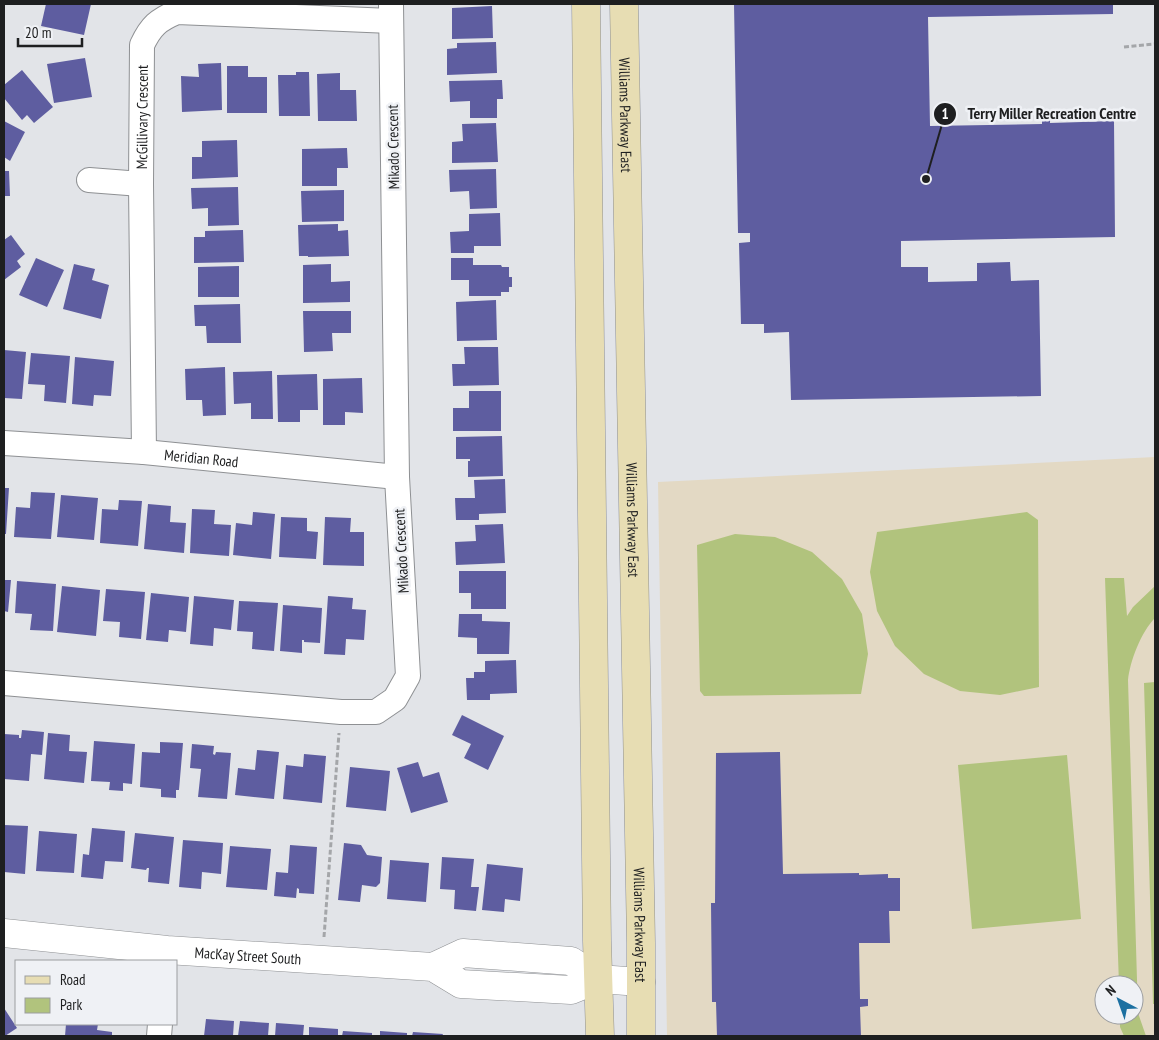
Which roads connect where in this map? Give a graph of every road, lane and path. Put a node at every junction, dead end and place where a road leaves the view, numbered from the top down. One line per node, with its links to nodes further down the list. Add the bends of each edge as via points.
1 (586, 4): 16 (main road)
2 (624, 4): 17 (main road, Williams Parkway East)
3 (391, 12): 7 (street, McGillivary Crescent, via 178,12 158,22 142,45); 10 (street, Mikado Crescent)
4 (1155, 44): 5 (path)
5 (1124, 47)
6 (89, 180): 7 (street, McGillivary Crescent)
7 (141, 184): 9 (street, McGillivary Crescent)
8 (4, 443): 9 (street, Meridian Road)
9 (144, 452): 10 (street, Meridian Road)
10 (397, 477): 12 (street, Mikado Crescent, via 408,676 395,699 376,712)
11 (4, 683): 12 (street, Mikado Crescent)
12 (341, 712): 15 (path)
13 (4, 933): 14 (street, MacKay Street South)
14 (166, 956): 15 (street, MacKay Street South)
15 (322, 960): 16 (street, MacKay Street South, via 433,967 461,984 571,990)
16 (598, 979): 17 (street, MacKay Street South); 18 (main road)
17 (641, 982): 19 (main road, Williams Parkway East)
18 (600, 1036)
19 (641, 1036)

